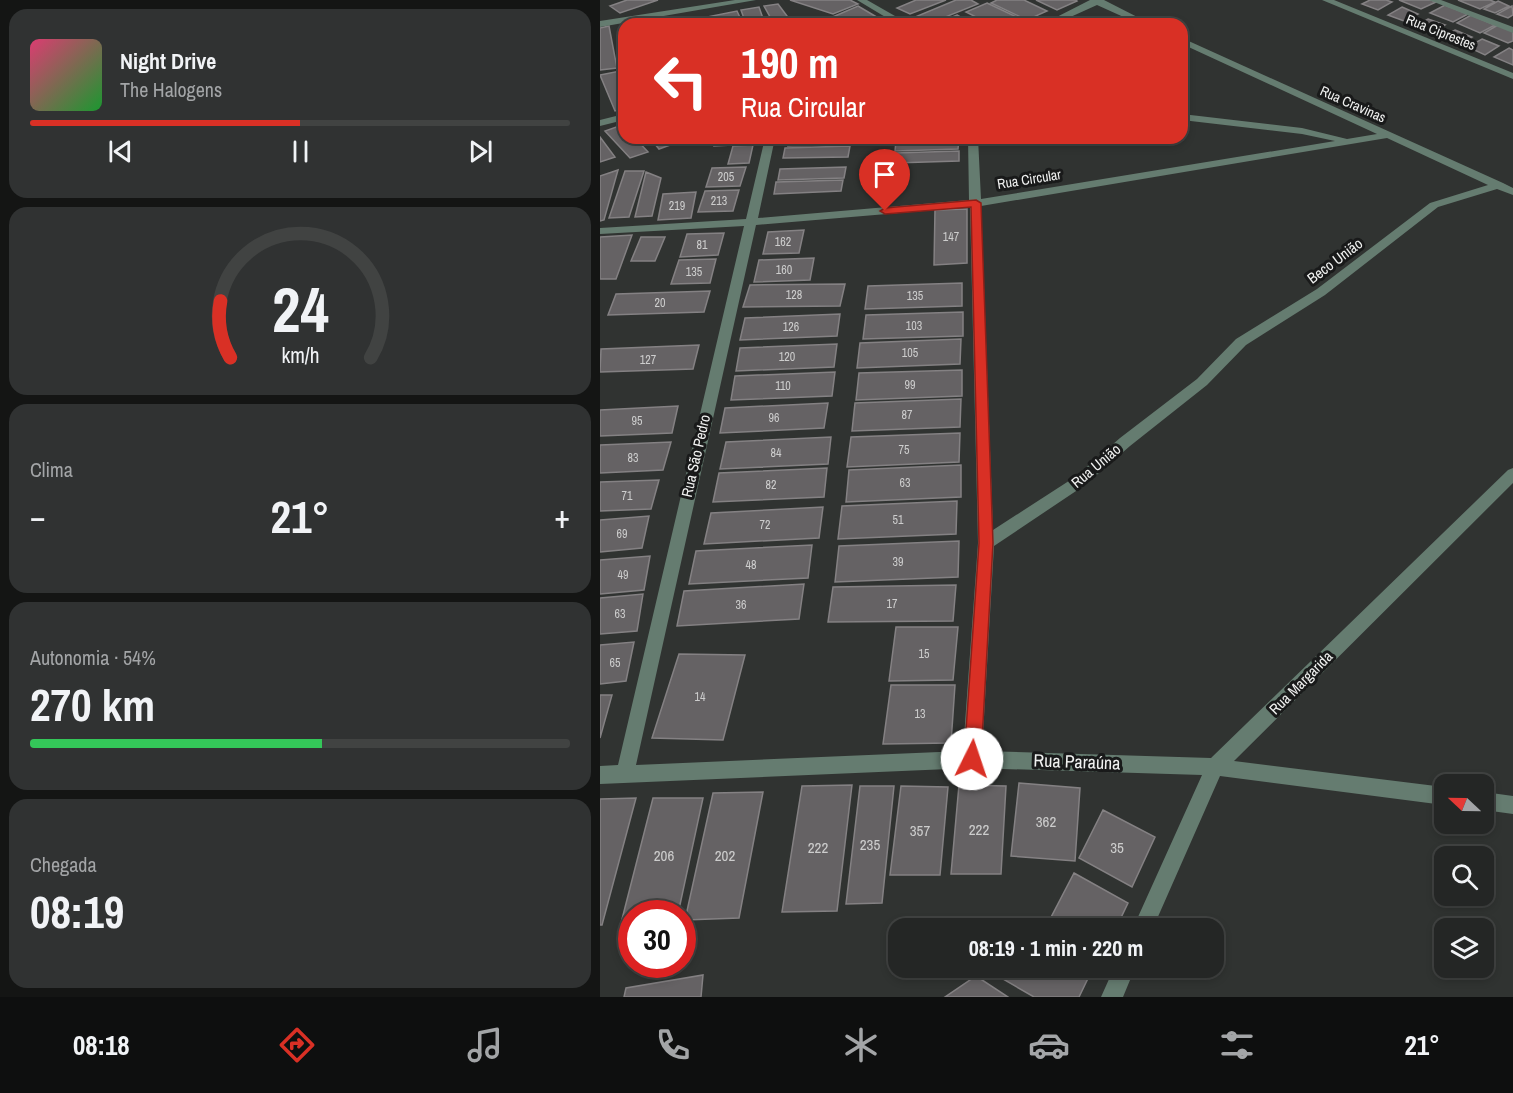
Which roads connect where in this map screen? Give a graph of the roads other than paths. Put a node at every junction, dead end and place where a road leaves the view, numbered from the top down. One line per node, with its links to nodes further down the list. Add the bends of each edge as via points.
1 (752, 0): 7 (street)
2 (861, 0): 8 (street)
3 (1097, 0): 9 (street); 10 (street)
4 (1326, 0): 16 (street, Rua Ciprestes)
5 (1433, 0): 14 (street)
6 (600, 14): 12 (street)
7 (639, 18)
8 (893, 18)
9 (1060, 18)
10 (1134, 18)
11 (618, 21): 12 (street)
12 (614, 22): 13 (street)
13 (600, 24)
14 (1513, 30)
15 (1188, 44): 20 (street, Rua Cravinas)
16 (1513, 76)
17 (618, 118): 19 (street)
18 (1188, 118): 21 (street)
19 (600, 123)
20 (1388, 135): 21 (street, Rua Circular); 24 (street, Rua Cravinas)
21 (1351, 141): 26 (street, Rua Circular)
22 (768, 144): 27 (street, Rua São Pedro)
23 (974, 144): 26 (street)
24 (1499, 185): 25 (street, Rua Cravinas); 29 (street, Beco União, via 1434,205 1321,292 1241,342)
25 (1513, 192)
26 (976, 203): 27 (street, Rua Circular); 31 (street)
27 (749, 222): 28 (street, Rua Circular); 34 (street, Rua São Pedro)
28 (600, 231)
29 (1202, 382): 31 (street, Rua União, via 1080,481)
30 (1513, 474): 33 (street, Rua Margarida)
31 (986, 543): 32 (street)
32 (972, 759): 33 (street, Rua Paraúna); 34 (street, Rua Paraúna)
33 (1215, 767): 36 (street, Rua Paraúna); 39 (street, Rua Margarida)
34 (625, 774): 35 (street, Rua Paraúna)
35 (600, 776)
36 (1434, 795)
37 (1494, 802): 38 (street)
38 (1513, 805)
39 (1147, 918)
40 (1121, 978): 41 (street)
41 (1112, 997)

